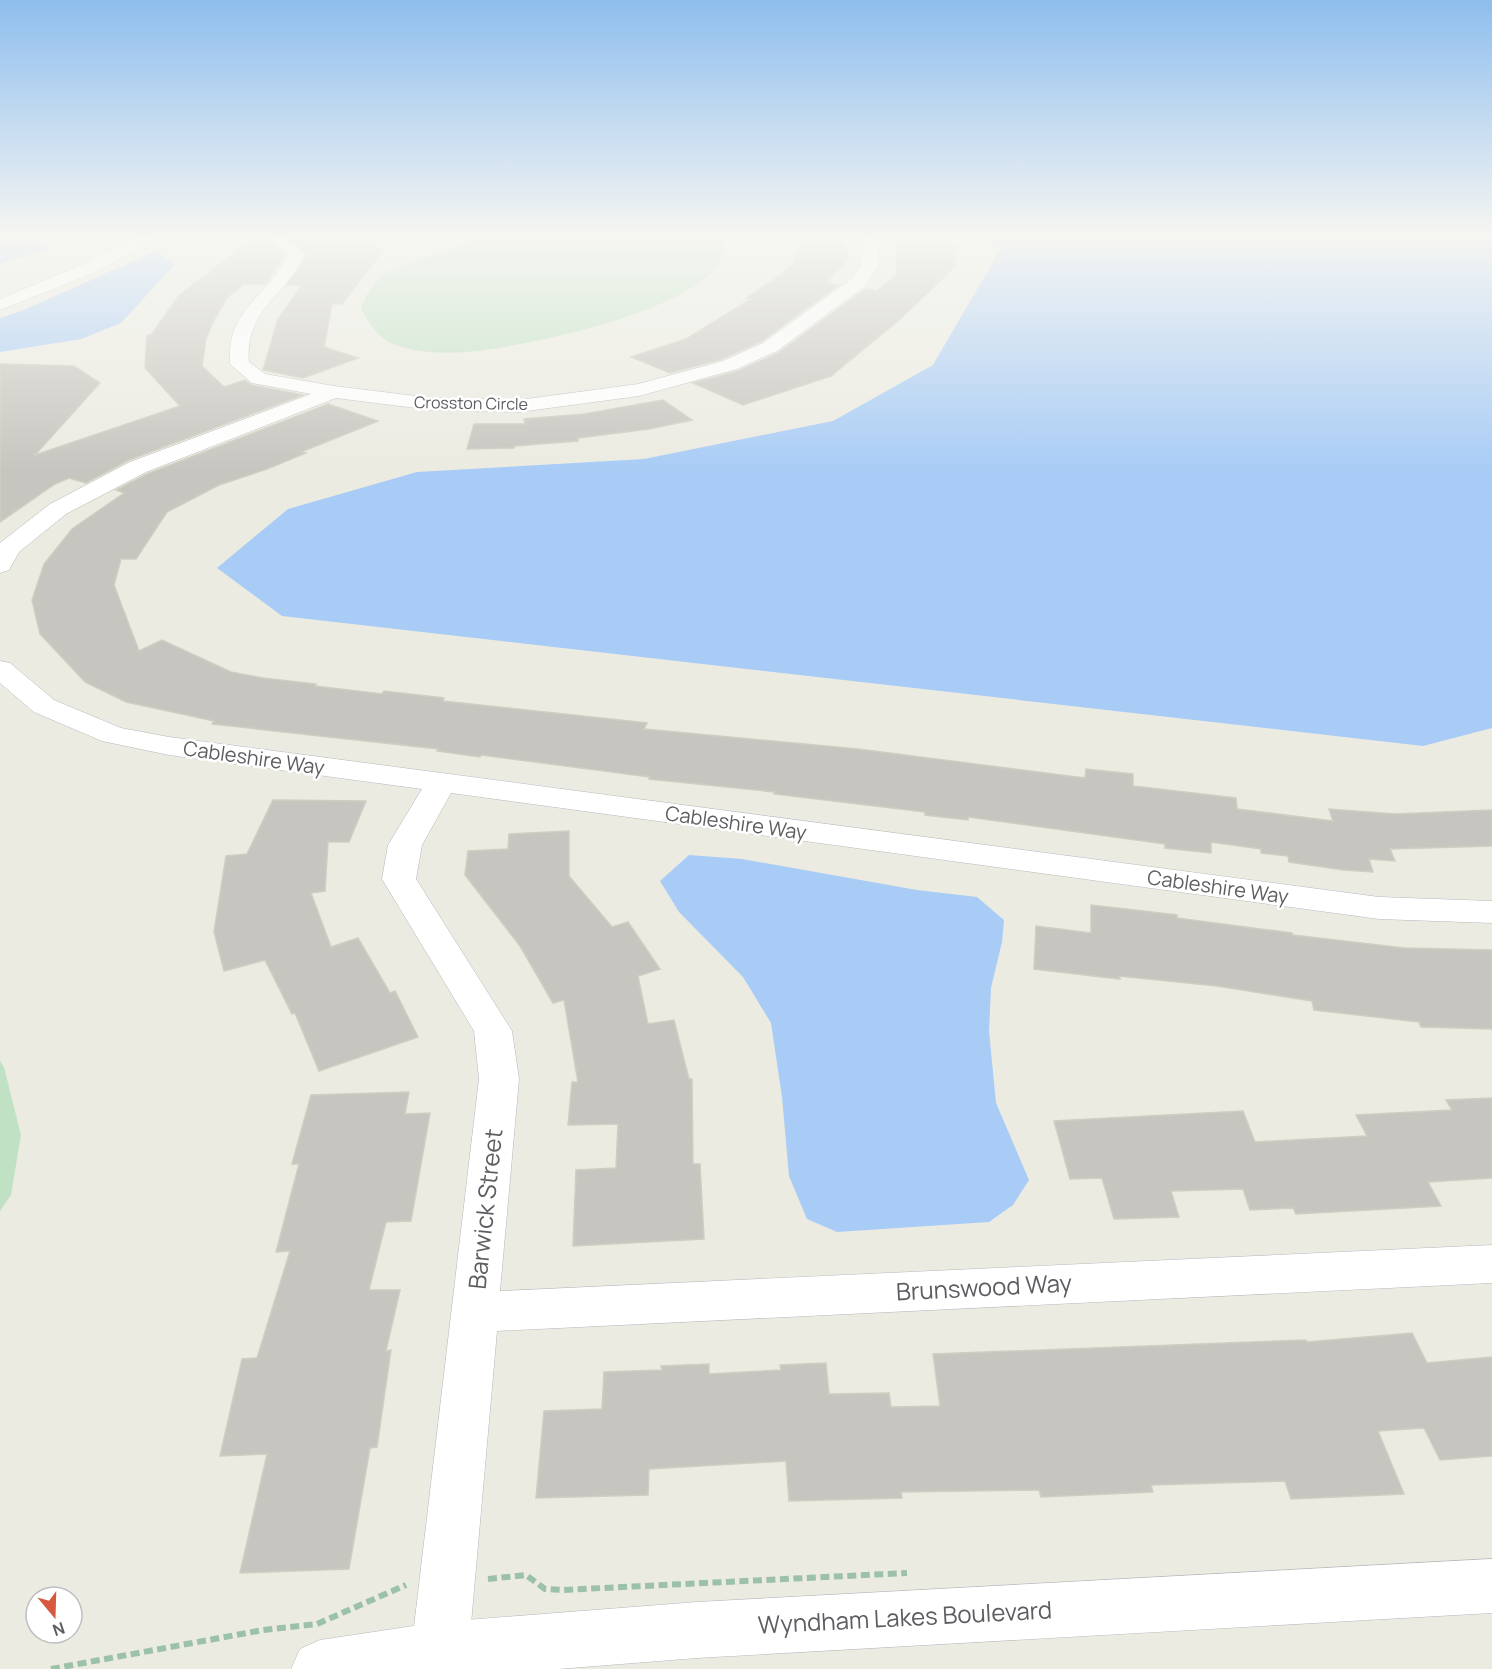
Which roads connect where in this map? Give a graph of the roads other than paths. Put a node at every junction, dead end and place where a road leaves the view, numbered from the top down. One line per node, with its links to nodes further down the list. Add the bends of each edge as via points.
1 (248, 315): 3 (street, Crosston Circle, via 236,348 240,364 259,379)
2 (814, 315): 3 (street, Crosston Circle, via 770,347 730,365 639,390 519,406 432,404)
3 (334, 392): 4 (street, via 138,467 58,509)
4 (3, 554)
5 (0, 671): 6 (street, Cableshire Way, via 44,706 113,735)
6 (441, 784): 7 (street, Cableshire Way, via 1379,908); 9 (street, Barwick Street, via 405,845 399,879 493,1031 499,1079)
7 (1492, 912)
8 (1492, 1264): 9 (street, Brunswood Way)
9 (476, 1312): 11 (street, Barwick Street)
10 (1492, 1586): 11 (street, Wyndham Lakes Boulevard, via 708,1629)
11 (439, 1659): 12 (street, Wyndham Lakes Boulevard)
12 (320, 1669)

